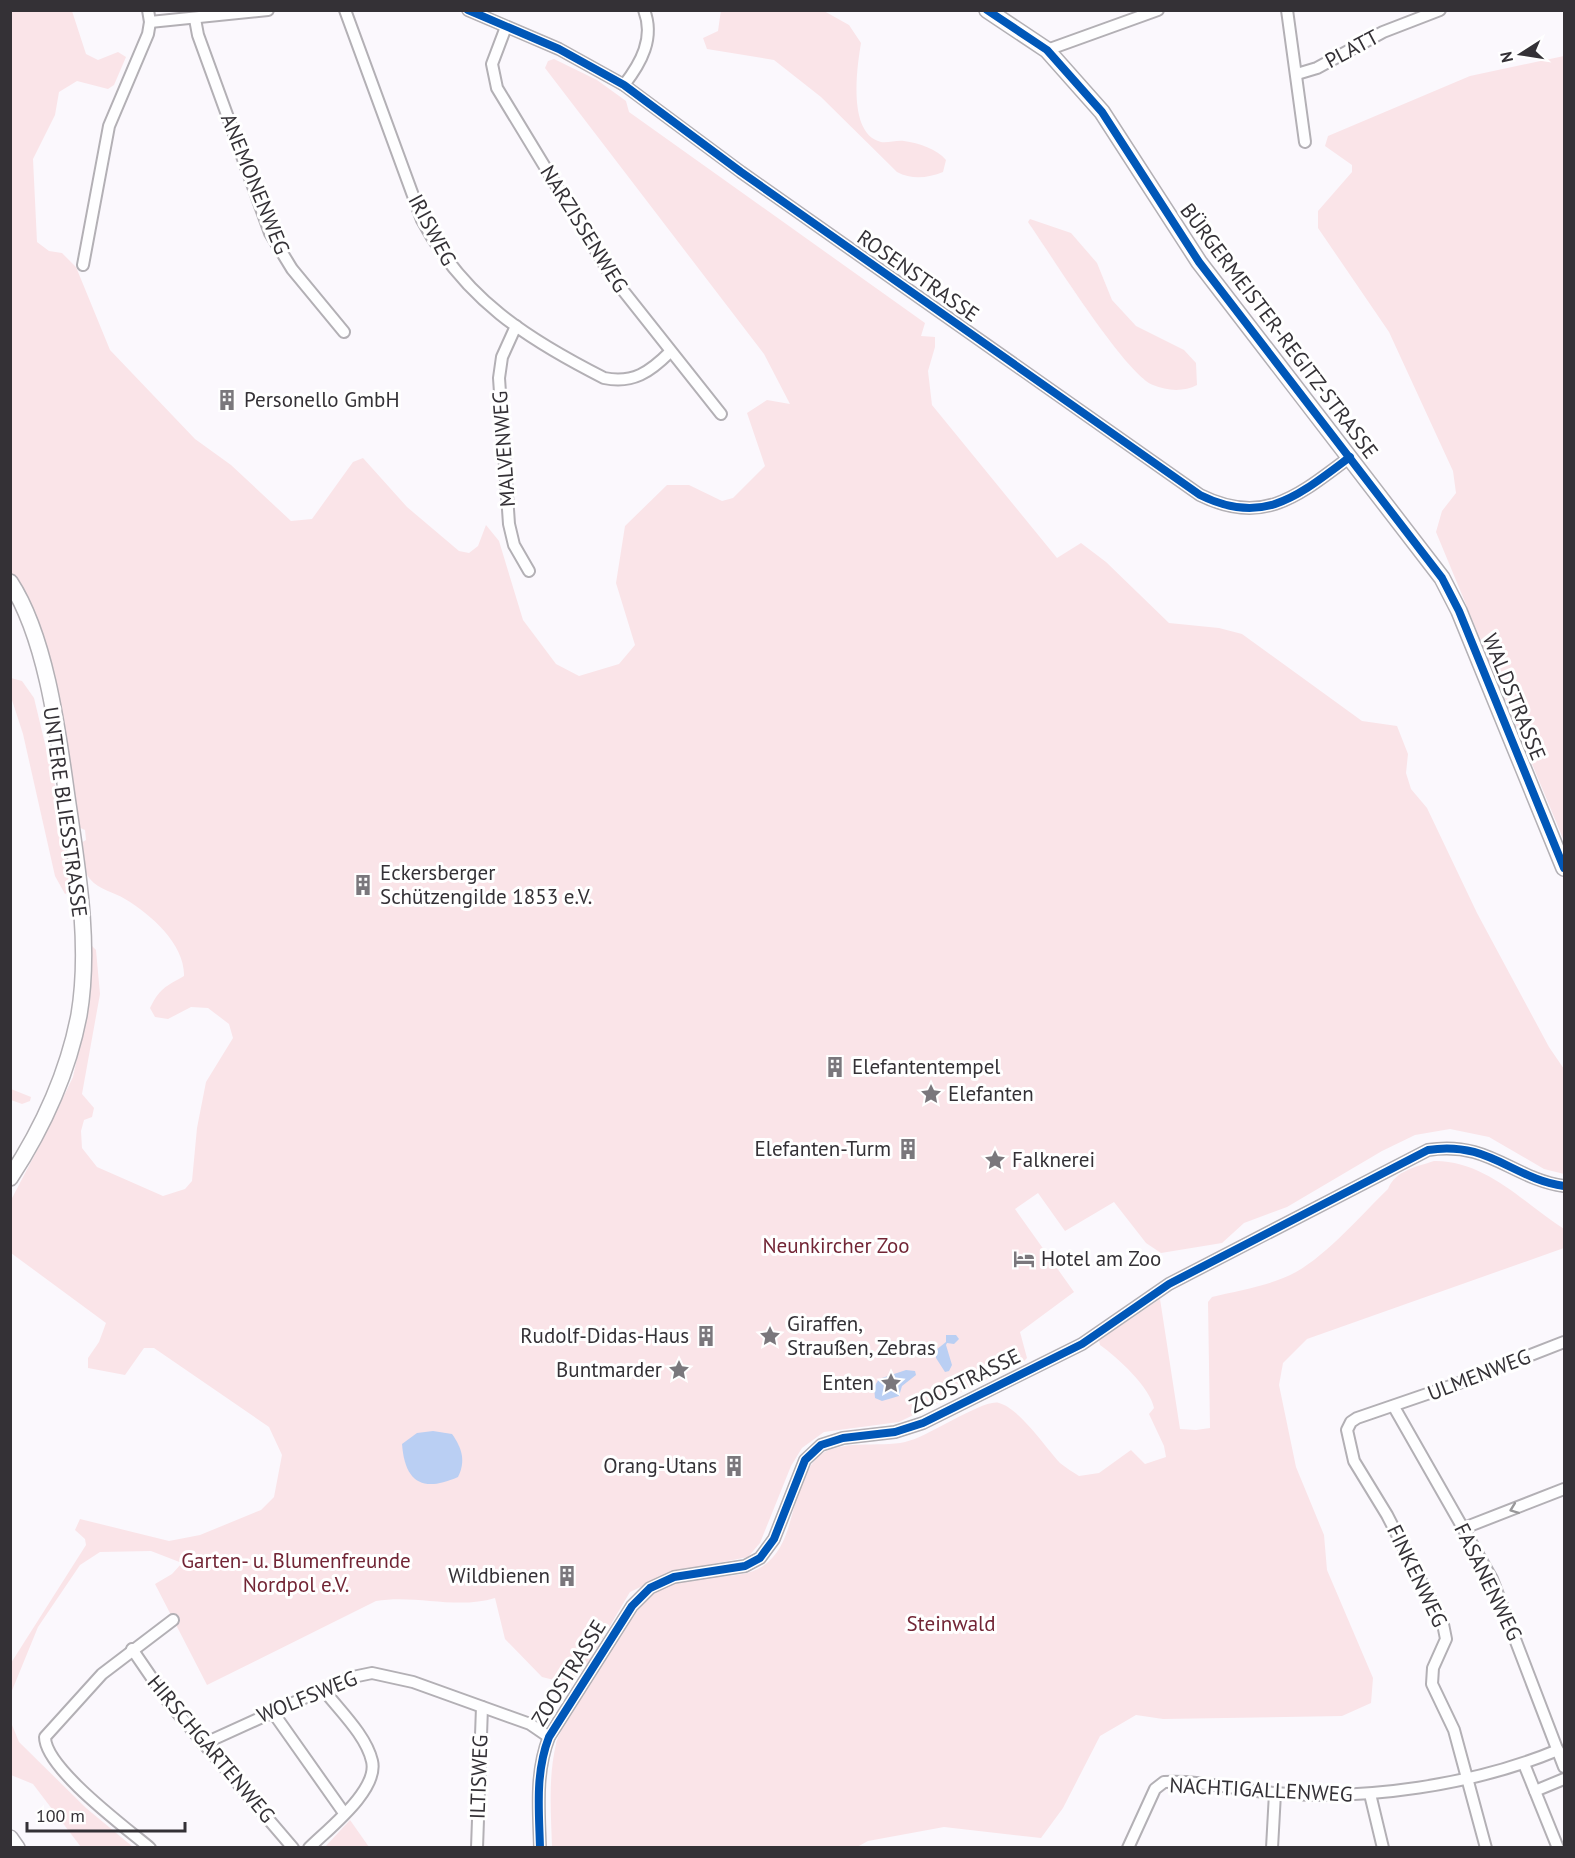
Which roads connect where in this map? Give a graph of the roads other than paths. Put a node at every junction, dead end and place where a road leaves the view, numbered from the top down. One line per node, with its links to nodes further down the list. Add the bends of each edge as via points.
1 (268, 10): 10 (street)
2 (345, 10): 17 (street, IRISWEG, via 408,184 436,246 470,289)
3 (468, 10): 11 (street, ROSENSTRASSE)
4 (644, 10): 14 (street, via 648,33 644,53)
5 (987, 10): 12 (street, BÜRGERMEISTER-REGITZ-STRASSE)
6 (1158, 10): 12 (street)
7 (1287, 10): 13 (street)
8 (1440, 10): 13 (street, PLATT, via 1383,32 1317,68)
9 (149, 16): 10 (street); 16 (street, via 140,56 109,126)
10 (195, 19): 18 (street, ANEMONENWEG, via 270,233 292,269)
11 (506, 27): 14 (street, ROSENSTRASSE, via 559,49); 19 (street, NARZISSENWEG, via 492,64 497,88 610,274)
12 (1047, 50): 21 (street, BÜRGERMEISTER-REGITZ-STRASSE, via 1120,135 1200,262)
13 (1297, 74): 15 (street)
14 (624, 85): 21 (street, ROSENSTRASSE, via 741,172 1200,495 1233,508 1261,509 1299,494)
15 (1305, 142)
16 (83, 265)
17 (516, 326): 19 (street, IRISWEG, via 590,371 617,381 642,376); 23 (street, MALVENWEG, via 502,357 499,391 508,524 514,545)
18 (344, 332)
19 (670, 352): 20 (street, NARZISSENWEG)
20 (721, 414)
21 (1350, 458): 22 (street, BÜRGERMEISTER-REGITZ-STRASSE)
22 (1419, 545): 25 (street, WALDSTRASSE, via 1459,611)
23 (529, 571)
24 (10, 582): 26 (street, UNTERE BLIESSTRASSE, via 36,640 58,733 80,890 82,970 78,1016 59,1084)
25 (1564, 868)
26 (10, 1178)
27 (1564, 1185): 37 (street, ZOOSTRASSE, via 1551,1184 1466,1149 1450,1146 1428,1150 1169,1284 1082,1344 923,1423 821,1445 805,1460 774,1539 760,1558 745,1566 674,1577 650,1588 632,1606)
28 (1564, 1342): 29 (street, ULMENWEG)
29 (1394, 1407): 31 (street, FASANENWEG); 42 (street, FINKENWEG, via 1351,1422 1348,1440 1354,1461 1387,1515 1443,1624 1446,1639 1433,1668 1432,1684 1454,1730)
30 (1564, 1489): 31 (street, one-way to 31)
31 (1464, 1528): 39 (street, FASANENWEG, via 1507,1613)
32 (173, 1620): 33 (street)
33 (132, 1649): 38 (street, HIRSCHGARTENWEG, via 168,1703); 51 (street, via 67,1710 45,1737 45,1745 80,1788)
34 (323, 1689): 35 (street, WOLFSWEG, via 372,1673 413,1682); 36 (street, WOLFSWEG); 47 (street, via 366,1746 372,1761 370,1783)
35 (482, 1707): 37 (street, WOLFSWEG, via 530,1724); 54 (street, ILTISWEG)
36 (272, 1711): 38 (street, WOLFSWEG); 47 (street)
37 (549, 1737): 55 (street, ZOOSTRASSE, via 538,1781)
38 (203, 1744): 52 (street, HIRSCHGARTENWEG)
39 (1558, 1750): 40 (street, NACHTIGALLENWEG); 41 (street, FASANENWEG)
40 (1524, 1764): 42 (street, NACHTIGALLENWEG); 44 (street)
41 (1564, 1767)
42 (1467, 1778): 46 (street, NACHTIGALLENWEG); 59 (street)
43 (1564, 1779): 44 (street)
44 (1535, 1791): 49 (street)
45 (1275, 1793): 46 (street, NACHTIGALLENWEG); 56 (street, NACHTIGALLENWEG, via 1164,1782 1155,1789); 57 (street)
46 (1370, 1794): 58 (street)
47 (344, 1813): 53 (street)
48 (10, 1838): 50 (street)
49 (1556, 1842): 60 (street)
50 (17, 1848)
51 (150, 1848)
52 (293, 1848)
53 (309, 1848)
54 (477, 1848)
55 (540, 1848)
56 (1128, 1848)
57 (1272, 1848)
58 (1383, 1848)
59 (1486, 1848)
60 (1564, 1848)

